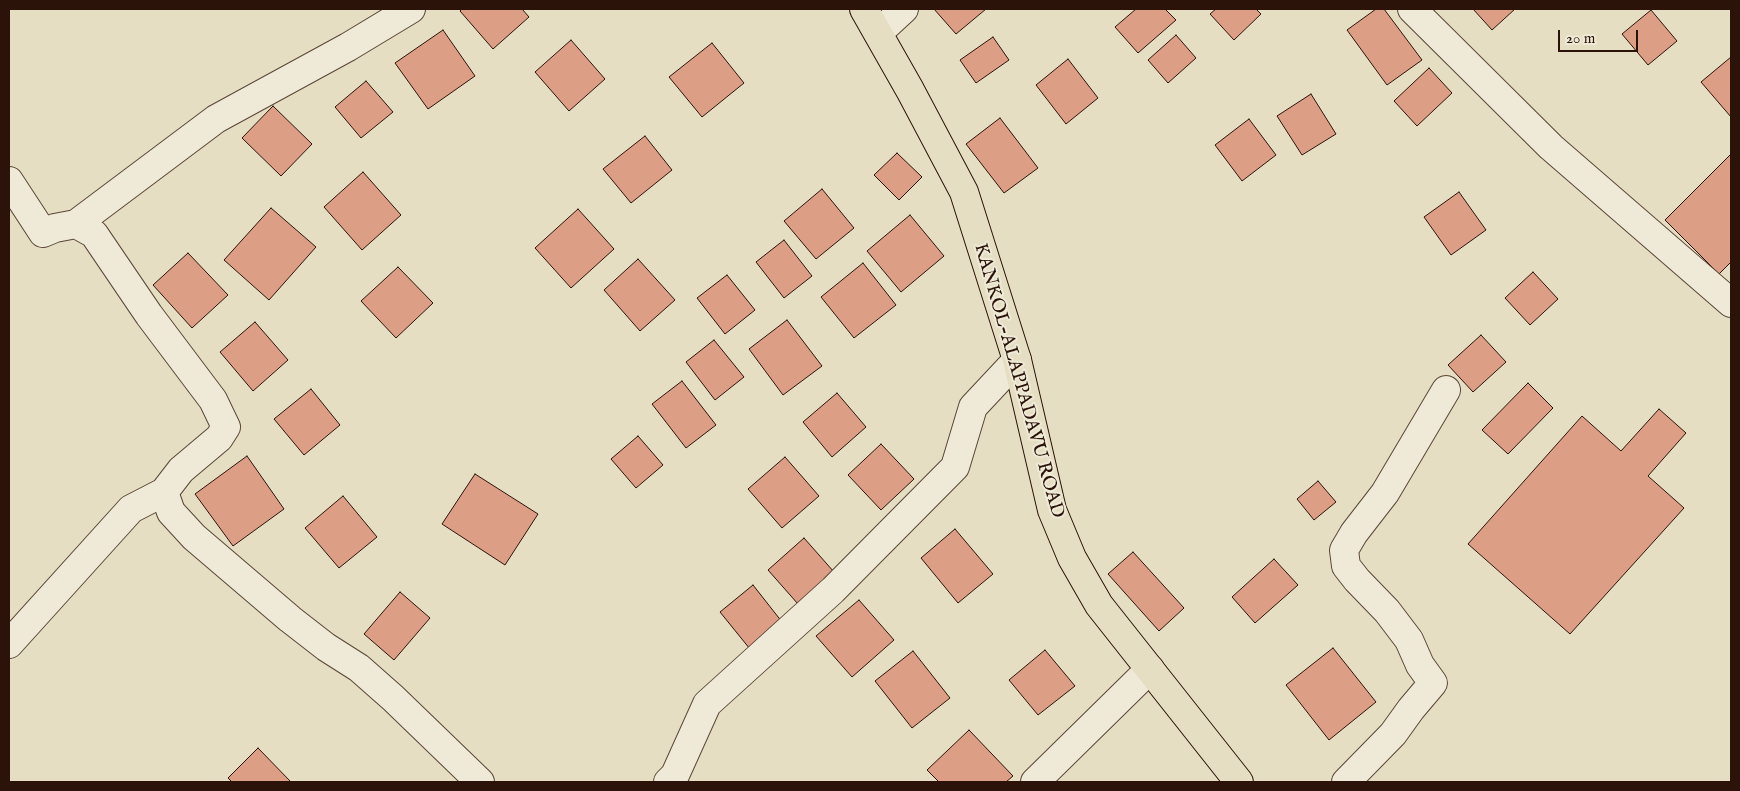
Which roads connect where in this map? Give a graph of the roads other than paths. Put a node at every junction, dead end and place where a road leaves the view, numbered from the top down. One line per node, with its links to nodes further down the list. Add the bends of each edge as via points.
1 (411, 9): 7 (street, via 216,119)
2 (864, 9): 5 (main road, KANKOL-ALAPPADAVU ROAD)
3 (904, 9): 5 (street)
4 (1412, 9): 8 (street, via 1551,147)
5 (878, 33): 9 (main road, KANKOL-ALAPPADAVU ROAD, via 964,192)
6 (9, 181): 7 (street, via 43,233)
7 (76, 224): 11 (street, via 94,234 213,400 226,426 220,438 181,470)
8 (1731, 303)
9 (1017, 360): 13 (main road, KANKOL-ALAPPADAVU ROAD, via 1052,510 1072,558 1099,605); 15 (street, via 973,407 955,467 833,590 707,704 675,775)
10 (1446, 390): 18 (street, via 1385,493 1344,550 1346,566 1409,640 1420,665 1433,683 1393,734)
11 (164, 492): 12 (street, via 131,509); 14 (street, via 171,512 194,537 290,619 366,674)
12 (9, 644)
13 (1150, 669): 16 (street); 17 (main road, KANKOL-ALAPPADAVU ROAD)
14 (480, 782)
15 (668, 782)
16 (1035, 782)
17 (1239, 782)
18 (1346, 782)

